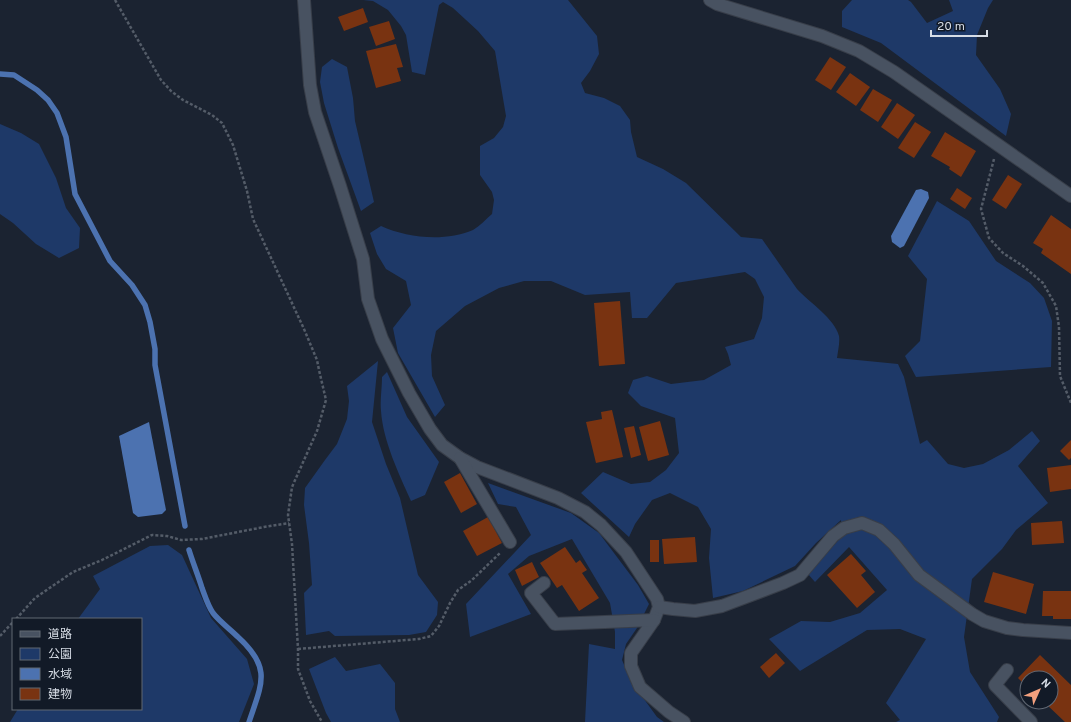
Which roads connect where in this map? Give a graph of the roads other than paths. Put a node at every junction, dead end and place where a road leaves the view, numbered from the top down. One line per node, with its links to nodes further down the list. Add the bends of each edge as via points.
1 (304, 0): 4 (street, via 310,85 315,112 363,259 368,300 382,339 416,405 442,445)
2 (710, 0): 3 (street, via 822,36 859,51 894,72)
3 (1071, 196)
4 (460, 458): 5 (street); 7 (street, via 476,467 558,498 585,512 626,552 658,599)
5 (510, 542)
6 (544, 583): 8 (street, via 531,593 555,624)
7 (659, 607): 8 (street); 9 (street, via 695,611 722,606 783,583 800,575 833,536 844,528 862,523 879,530 919,575 984,621 1008,628)
8 (654, 620): 11 (street, via 630,653 630,666 640,687)
9 (1071, 633)
10 (1008, 670): 12 (street, via 995,685)
11 (684, 722)
12 (1031, 722)

